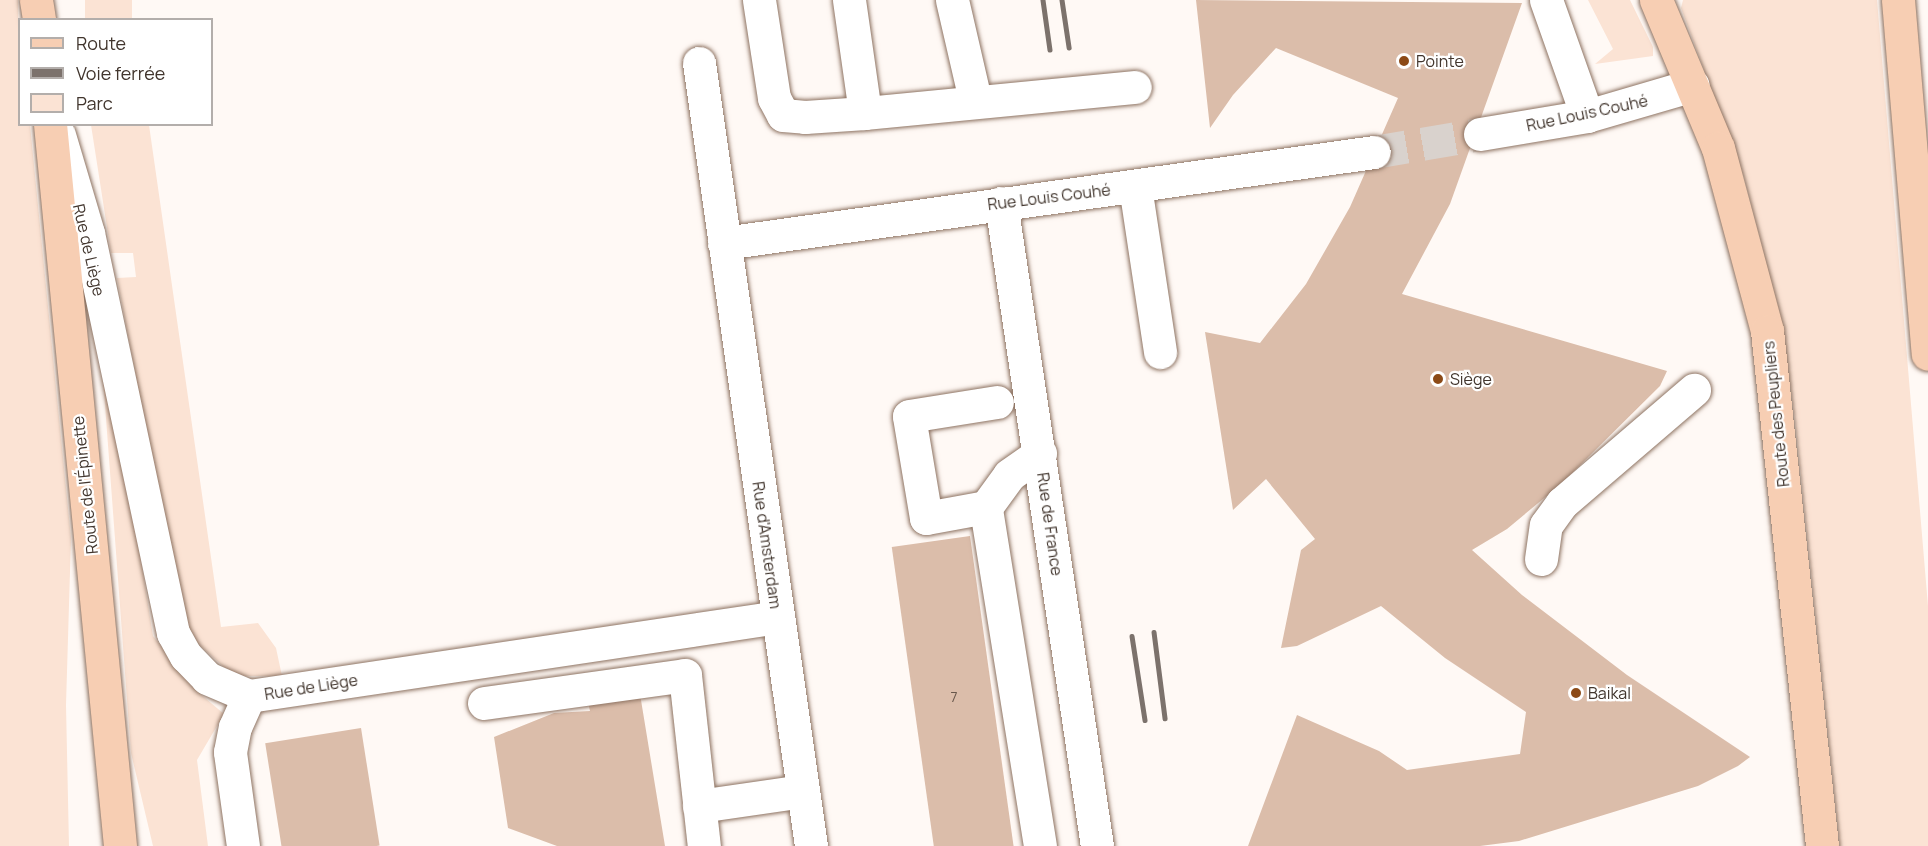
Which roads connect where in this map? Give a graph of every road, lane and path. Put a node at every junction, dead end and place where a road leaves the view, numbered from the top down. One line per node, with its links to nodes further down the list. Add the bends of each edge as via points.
1 (36, 0): 8 (main road)
2 (759, 0): 13 (street, via 774,98 783,115)
3 (849, 0): 13 (street)
4 (952, 0): 12 (street)
5 (1546, 0): 14 (street)
6 (1656, 0): 10 (main road, Route des Peupliers)
7 (1898, 0): 23 (main road)
8 (39, 18)
9 (699, 63): 21 (street, Rue d'Amsterdam)
10 (1693, 85): 14 (street, Rue Louis Couhé); 40 (main road, Route des Peupliers, via 1718,148 1767,331)
11 (1135, 87): 12 (street)
12 (975, 100): 13 (street)
13 (865, 113)
14 (1587, 116): 17 (street, Rue Louis Couhé)
15 (50, 126): 34 (main road, Route de l'Épinette)
16 (57, 126): 30 (street, Rue de Liège, via 88,233 173,633 186,657 207,678)
17 (1480, 134)
18 (1374, 152): 19 (street, Rue Louis Couhé)
19 (1135, 186): 20 (street, Rue Louis Couhé); 22 (street)
20 (1001, 203): 21 (street, Rue Louis Couhé); 26 (street, Rue de France)
21 (724, 243): 29 (street, Rue d'Amsterdam)
22 (1160, 352)
23 (1928, 354)
24 (1694, 390): 28 (street, via 1562,503 1546,525)
25 (998, 402): 27 (street, via 909,416 926,518)
26 (1040, 453): 27 (street, via 1009,475); 39 (street, Rue de France)
27 (986, 507): 38 (street)
28 (1541, 559)
29 (777, 617): 30 (street, Rue de Liège); 32 (street, Rue d'Amsterdam)
30 (249, 696): 35 (street, via 235,727 230,752)
31 (484, 703): 33 (street, via 685,675)
32 (803, 791): 33 (street); 37 (street, Rue d'Amsterdam)
33 (699, 806): 36 (street)
34 (120, 846)
35 (243, 846)
36 (704, 846)
37 (811, 846)
38 (1040, 846)
39 (1097, 846)
40 (1822, 846)

